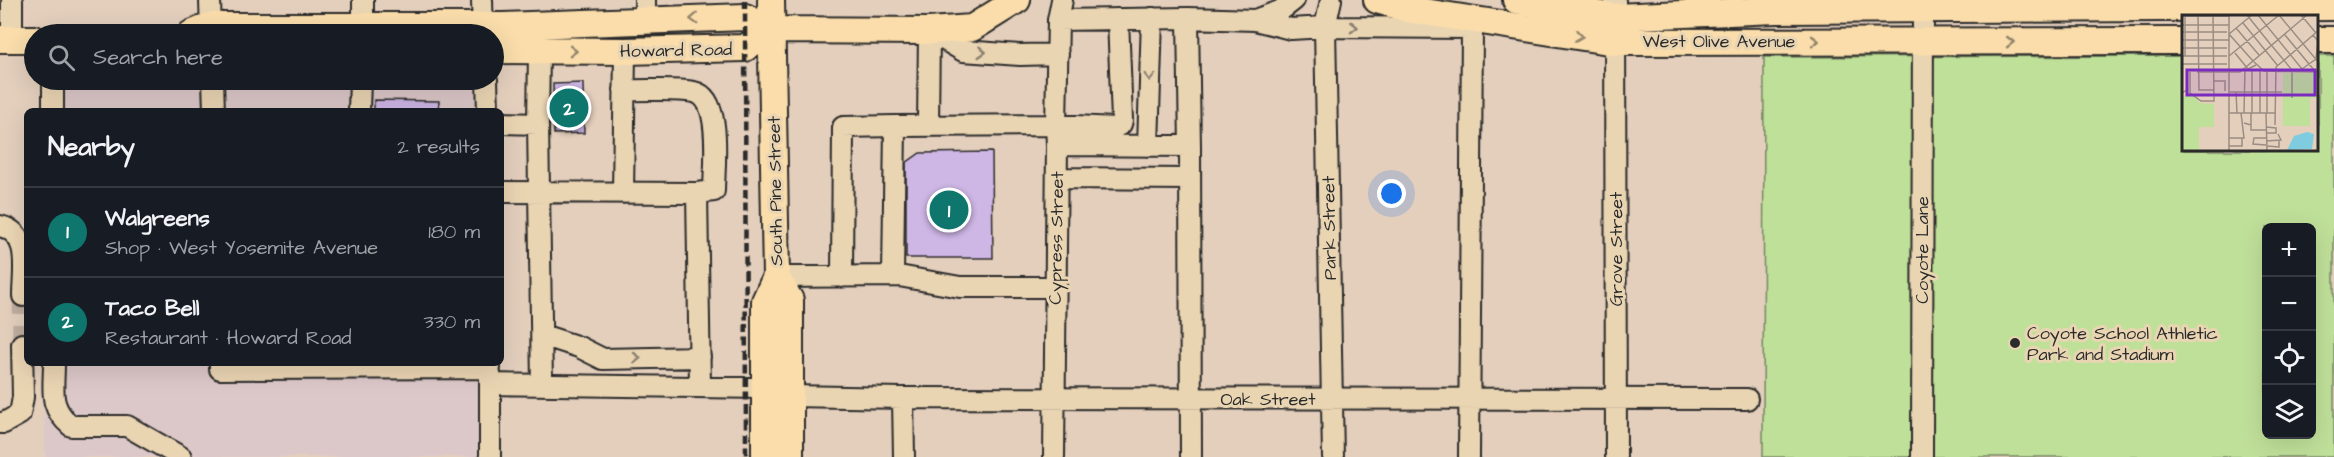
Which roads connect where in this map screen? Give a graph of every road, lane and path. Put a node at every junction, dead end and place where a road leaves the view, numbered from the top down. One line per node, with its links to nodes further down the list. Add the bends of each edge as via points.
1 (12, 0): 30 (street)
2 (210, 0): 22 (street)
3 (363, 0): 23 (street)
4 (771, 0): 28 (main road, South Pine Street)
5 (1017, 0): 29 (main road, via 972,28)
6 (1062, 0): 19 (street, Cypress Street)
7 (1294, 0): 20 (street, West Olive Avenue, via 1280,11)
8 (1331, 0): 25 (street, Park Street)
9 (1377, 0): 27 (main road, via 1412,10)
10 (1516, 0): 21 (main road, West Olive Avenue)
11 (1923, 4): 12 (main road, West Olive Avenue); 13 (main road, West Olive Avenue); 32 (street, Coyote Lane)
12 (2329, 4)
13 (1725, 6): 21 (main road, West Olive Avenue)
14 (645, 10): 18 (main road, Howard Road); 28 (main road, Howard Road, one-way to 14, via 745,17)
15 (1152, 18): 16 (street, West Olive Avenue); 17 (street, West Olive Avenue); 51 (street, one-way to 51)
16 (1188, 18): 20 (street, West Olive Avenue); 52 (street)
17 (1118, 19): 19 (street, West Olive Avenue); 50 (street, via 1121,124)
18 (483, 20): 24 (main road, Howard Road)
19 (1058, 20): 36 (street, Cypress Street)
20 (1255, 20): 25 (street, West Olive Avenue, via 1291,29)
21 (1615, 20): 27 (main road, West Olive Avenue, one-way to 21); 32 (main road, West Olive Avenue, one-way to 32); 82 (street, Grove Street)
22 (206, 24)
23 (363, 24)
24 (403, 24)
25 (1325, 27): 26 (street, West Olive Avenue, one-way to 26); 80 (street, Park Street)
26 (1472, 28): 27 (street, West Olive Avenue); 81 (street)
27 (1521, 28)
28 (771, 30): 29 (main road); 35 (main road, Howard Road, via 745,48); 62 (main road, South Pine Street)
29 (929, 31): 36 (street, one-way to 36, via 963,51); 49 (street)
30 (16, 39)
31 (2182, 41): 32 (main road, West Olive Avenue, one-way to 31)
32 (1922, 42): 96 (street, Coyote Lane)
33 (504, 50): 34 (main road, Howard Road)
34 (539, 51): 35 (main road, Howard Road, one-way to 35); 47 (street)
35 (625, 51): 41 (street)
36 (1058, 54): 50 (street, Cypress Street)
37 (53, 90): 42 (street)
38 (213, 90): 43 (street)
39 (360, 90): 44 (street)
40 (487, 90): 45 (street)
41 (624, 90): 57 (street); 58 (street, via 696,92 709,103 715,123 714,191)
42 (53, 108)
43 (214, 108)
44 (359, 108)
45 (488, 108)
46 (504, 123): 47 (street)
47 (538, 124): 56 (street)
48 (895, 126): 49 (street); 60 (street); 61 (street, via 843,127)
49 (928, 126): 50 (street)
50 (1056, 135): 51 (street); 53 (street, Cypress Street)
51 (1148, 146): 52 (street)
52 (1190, 146): 54 (street)
53 (1057, 178): 54 (street); 63 (street, Cypress Street)
54 (1190, 179): 79 (street)
55 (504, 192): 56 (street)
56 (539, 192): 57 (street); 65 (street)
57 (623, 193): 58 (street)
58 (697, 193): 67 (street)
59 (0, 226): 64 (street, via 16,234 24,247)
60 (893, 276): 61 (street); 63 (street, via 960,287)
61 (842, 277): 62 (street)
62 (774, 282): 75 (main road, South Pine Street, via 765,302); 76 (main road, via 790,300)
63 (1056, 286): 78 (street, Cypress Street)
64 (23, 296)
65 (542, 335): 68 (street); 72 (street)
66 (22, 344): 84 (street, via 20,414)
67 (700, 357): 68 (street, one-way to 67); 74 (street)
68 (609, 358): 73 (street)
69 (54, 366): 85 (street, via 58,415 71,426 127,426)
70 (220, 366): 71 (street)
71 (490, 372): 72 (street); 86 (street)
72 (542, 385): 73 (street)
73 (611, 385): 74 (street)
74 (700, 386): 75 (street)
75 (765, 388): 87 (main road, South Pine Street); 88 (main road, via 780,404)
76 (790, 396): 77 (street, Oak Street); 89 (main road)
77 (903, 398): 78 (street, Oak Street); 90 (street)
78 (1054, 398): 79 (street, Oak Street); 91 (street, Cypress Street)
79 (1191, 398): 80 (street, Oak Street); 92 (street)
80 (1332, 399): 81 (street, Oak Street); 93 (street, Park Street)
81 (1470, 399): 82 (street, Oak Street); 94 (street)
82 (1616, 399): 83 (street, Oak Street); 95 (street, Grove Street)
83 (1746, 399)
84 (0, 423)
85 (181, 457)
86 (490, 457)
87 (765, 457)
88 (781, 457)
89 (790, 457)
90 (904, 457)
91 (1054, 457)
92 (1191, 457)
93 (1333, 457)
94 (1469, 457)
95 (1616, 457)
96 (1922, 457)

